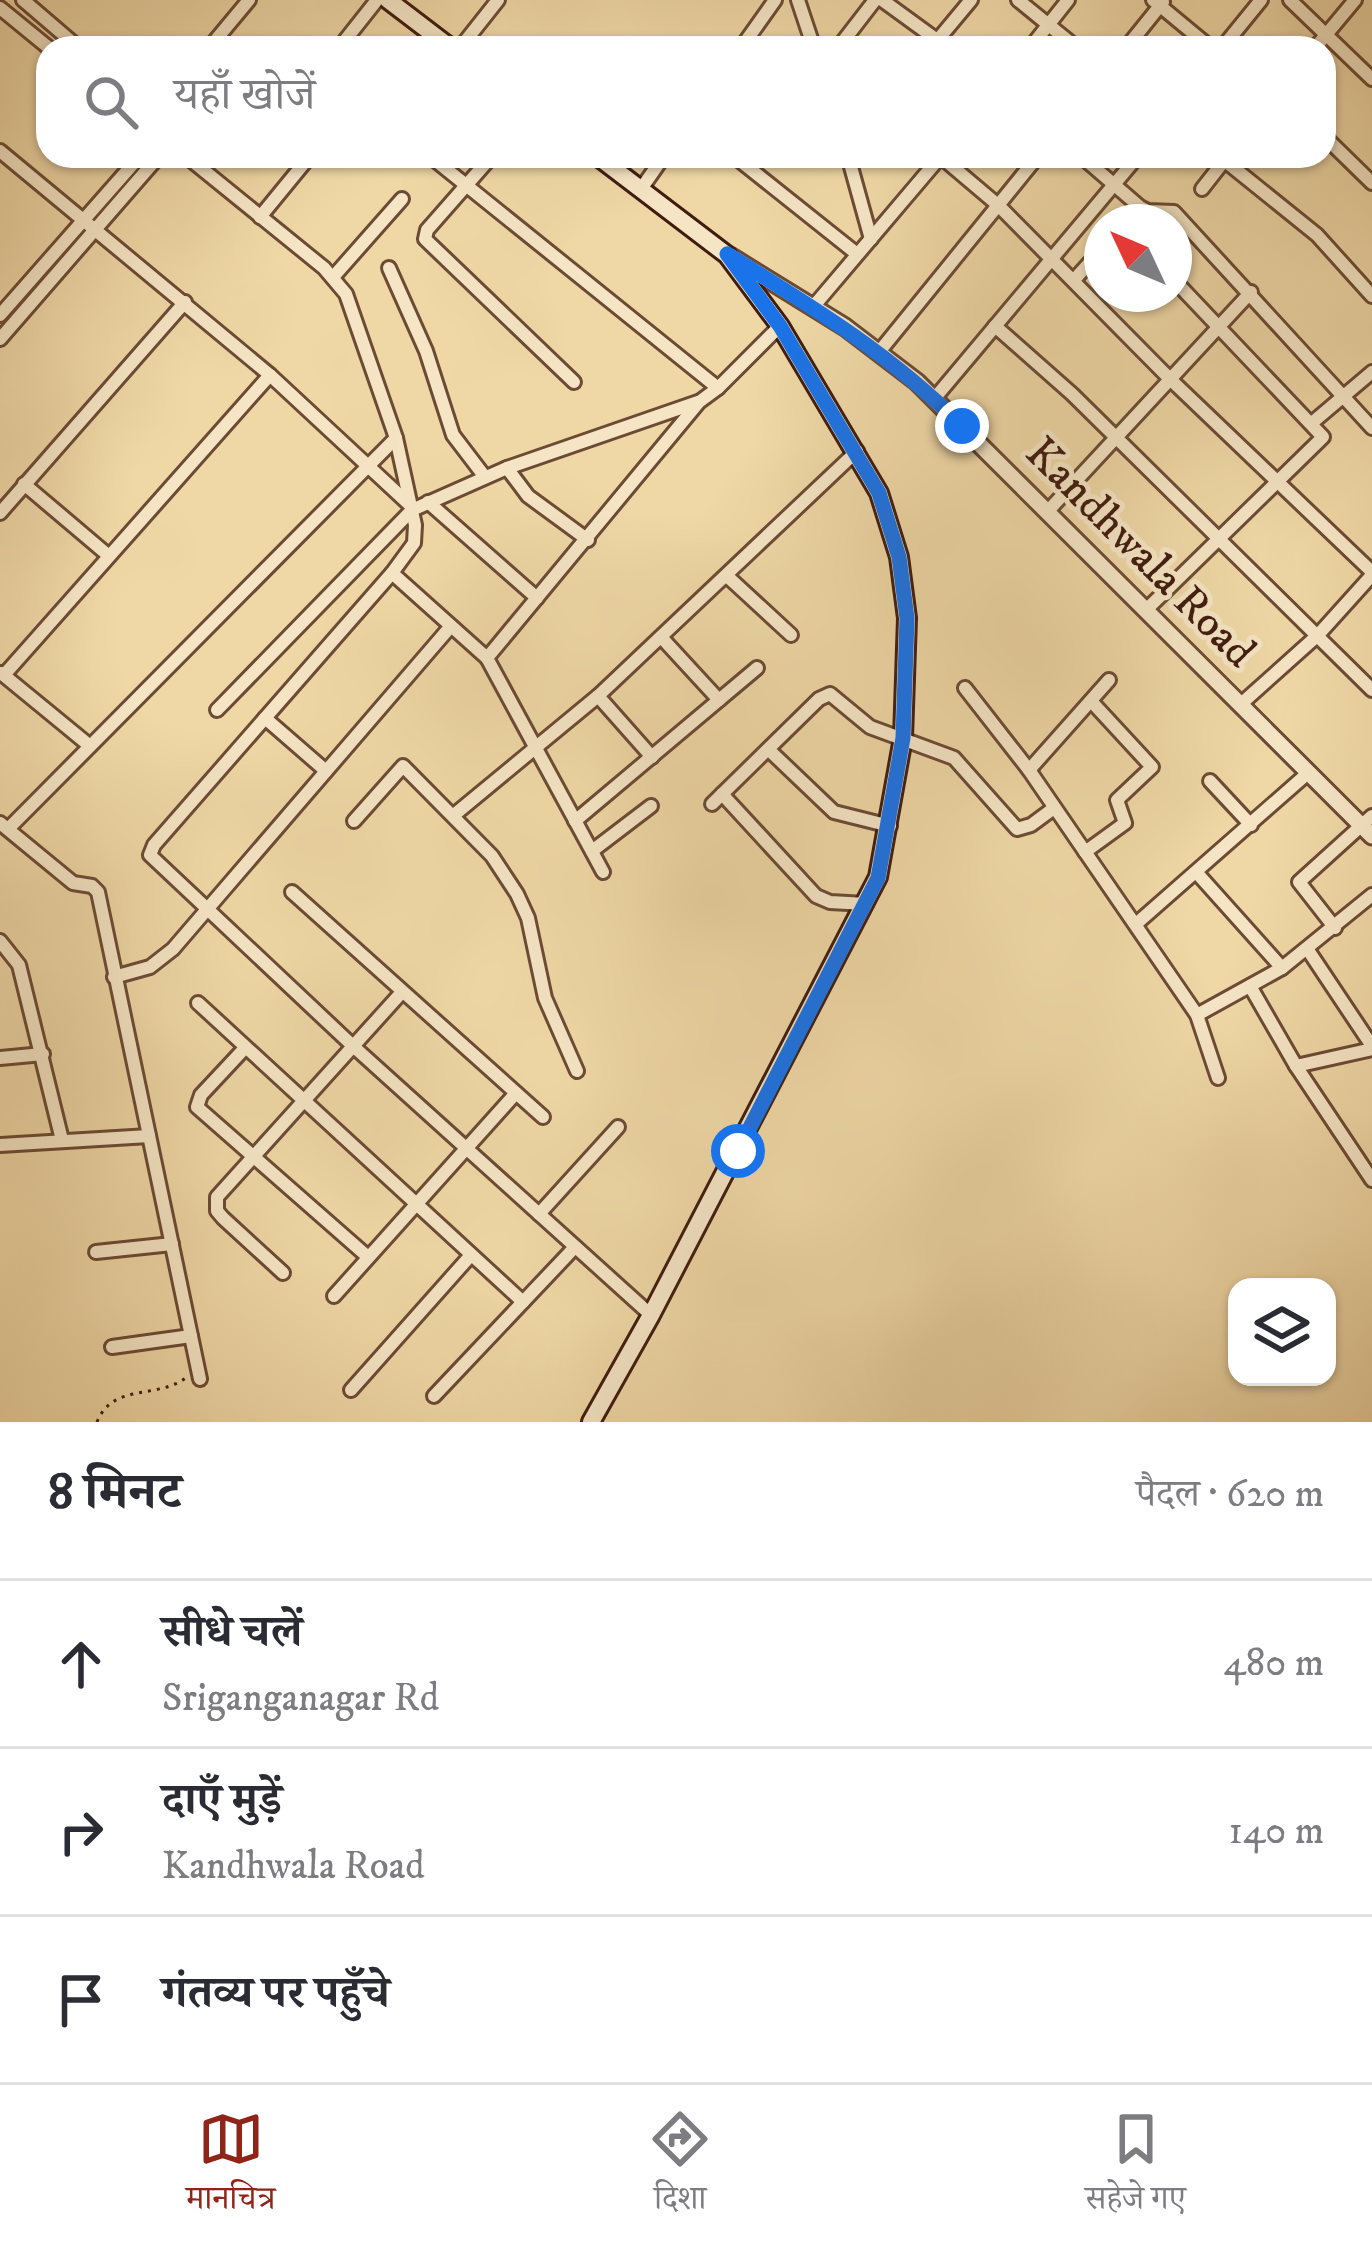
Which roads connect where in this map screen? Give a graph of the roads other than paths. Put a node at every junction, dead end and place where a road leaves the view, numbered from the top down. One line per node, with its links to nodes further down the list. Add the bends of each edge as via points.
1 (23, 0): 18 (street)
2 (249, 0): 19 (street)
3 (498, 0): 22 (street)
4 (776, 0): 23 (street)
5 (798, 0): 24 (street)
6 (878, 0): 25 (street); 26 (street)
7 (971, 0): 27 (street)
8 (1018, 0): 16 (street)
9 (1068, 0): 16 (street)
10 (1261, 0): 32 (street)
11 (1290, 0): 17 (street)
12 (1355, 0): 17 (street)
13 (388, 1): 20 (street); 21 (main road)
14 (1159, 2): 30 (street); 31 (street)
15 (0, 8): 35 (street)
16 (1048, 25): 28 (street); 29 (street)
17 (1327, 33): 33 (street); 34 (street)
18 (65, 36)
19 (219, 36)
20 (352, 36)
21 (439, 36)
22 (466, 36)
23 (750, 36)
24 (810, 36)
25 (848, 36)
26 (927, 36)
27 (945, 36)
28 (1039, 36)
29 (1062, 36)
30 (1135, 36)
31 (1197, 36)
32 (1232, 36)
33 (1325, 36)
34 (1330, 36)
35 (36, 37)
36 (1336, 42): 37 (street)
37 (1372, 79)
38 (1336, 148): 57 (street)
39 (0, 151): 65 (street)
40 (131, 168): 65 (street)
41 (146, 168): 65 (street)
42 (201, 168): 64 (street)
43 (300, 168): 64 (street)
44 (444, 168): 59 (street)
45 (482, 168): 59 (street)
46 (613, 168): 60 (main road)
47 (656, 168): 60 (street)
48 (761, 168): 68 (street)
49 (851, 168): 66 (street)
50 (931, 168): 66 (street)
51 (955, 168): 63 (street)
52 (1029, 168): 63 (street)
53 (1095, 168): 58 (street)
54 (1128, 168): 58 (street)
55 (1217, 168): 61 (street)
56 (1236, 168): 75 (street, via 1317,235)
57 (1372, 183)
58 (1114, 185): 69 (street); 74 (street, via 1148,211 1174,212)
59 (466, 187): 88 (street, via 424,239); 89 (street)
60 (641, 189): 67 (main road)
61 (1202, 189)
62 (402, 199): 72 (street)
63 (999, 206): 69 (street); 84 (street)
64 (260, 217): 72 (street)
65 (87, 225): 77 (street); 79 (street); 83 (street)
66 (871, 239): 68 (street)
67 (727, 254): 78 (street, Kandhwala Road); 81 (main road)
68 (857, 254): 78 (street)
69 (1052, 258): 73 (street); 82 (street)
70 (389, 268): 100 (street, via 452,435)
71 (1084, 269): 73 (street)
72 (334, 276): 95 (street)
73 (1074, 280): 87 (street)
74 (1251, 292): 80 (street); 90 (street)
75 (1372, 296)
76 (1192, 298): 80 (street)
77 (185, 302): 86 (street); 101 (street)
78 (813, 307): 84 (street, Kandhwala Road)
79 (0, 315)
80 (1219, 325): 87 (street); 93 (street)
81 (780, 326): 89 (street); 97 (main road)
82 (995, 326): 91 (street); 96 (street)
83 (0, 339)
84 (879, 352): 91 (street, Kandhwala Road)
85 (1372, 373): 90 (street)
86 (270, 375): 98 (street); 109 (street)
87 (1170, 379): 96 (street); 102 (street)
88 (574, 382)
89 (718, 388): 92 (street)
90 (1345, 398): 93 (street); 94 (street)
91 (934, 399): 105 (street, Kandhwala Road)
92 (699, 402): 99 (street); 108 (street)
93 (1313, 422): 102 (street, via 1322,442)
94 (1372, 428)
95 (396, 438): 98 (street); 104 (street)
96 (1117, 438): 105 (street); 107 (street)
97 (857, 451): 112 (street); 131 (main road, via 892,528 904,586)
98 (367, 466): 104 (street); 132 (street)
99 (507, 468): 100 (street); 108 (street, via 528,496)
100 (485, 477): 103 (street)
101 (24, 484): 106 (street); 109 (street)
102 (1278, 484): 107 (street); 111 (street)
103 (428, 502): 104 (street); 113 (street)
104 (411, 508): 110 (street, via 414,543); 129 (street)
105 (1047, 512): 114 (street, Kandhwala Road)
106 (0, 513)
107 (1221, 538): 114 (street); 117 (street)
108 (588, 540): 113 (street)
109 (109, 556): 121 (street)
110 (392, 573): 115 (street); 130 (street)
111 (1372, 574): 117 (street)
112 (727, 576): 116 (street); 118 (street)
113 (537, 598): 119 (street)
114 (1147, 610): 128 (street, Kandhwala Road)
115 (451, 626): 119 (street); 137 (street)
116 (791, 635)
117 (1318, 635): 124 (street); 128 (street)
118 (661, 638): 125 (street); 126 (street)
119 (488, 658): 133 (street)
120 (757, 668): 126 (street)
121 (2, 674): 132 (street)
122 (1109, 680): 127 (street)
123 (965, 688): 136 (street)
124 (1372, 689)
125 (598, 696): 133 (street); 135 (street)
126 (719, 700): 135 (street)
127 (1091, 700): 136 (street); 150 (street, via 1152,767 1117,800 1125,823)
128 (1241, 704): 138 (street, Kandhwala Road)
129 (217, 710)
130 (265, 718): 137 (street); 156 (street, via 150,850)
131 (903, 738): 134 (street, via 870,727 830,694); 141 (street, via 954,758 1017,829); 148 (main road)
132 (90, 746): 147 (street)
133 (537, 748): 142 (street); 143 (street)
134 (770, 750): 148 (street, via 834,812); 155 (street, via 717,799 815,896)
135 (652, 757): 143 (street)
136 (1029, 770): 141 (street)
137 (326, 771): 156 (street)
138 (1308, 773): 145 (street); 146 (street, Kandhwala Road)
139 (1210, 781): 145 (street)
140 (651, 806): 149 (street)
141 (1054, 808): 150 (street)
142 (454, 814): 144 (street, via 403,766); 175 (street, via 517,894 544,998)
143 (575, 820): 149 (street)
144 (354, 821)
145 (1251, 825): 152 (street)
146 (1368, 825): 158 (street, via 1299,882)
147 (4, 826): 164 (street, via 74,883 96,889)
148 (890, 826): 155 (main road)
149 (592, 851): 151 (street)
150 (1085, 852): 157 (street)
151 (603, 872)
152 (1197, 873): 157 (street); 163 (street)
153 (292, 892): 166 (street)
154 (1372, 895): 158 (street)
155 (867, 904): 197 (main road)
156 (207, 909): 164 (street, via 158,962); 169 (street)
157 (1136, 924): 168 (street)
158 (1335, 928): 160 (street)
159 (0, 941): 161 (street)
160 (1308, 950): 163 (street); 170 (street)
161 (19, 965): 162 (street); 172 (street)
162 (0, 967)
163 (1282, 968): 165 (street)
164 (114, 977): 181 (street)
165 (1250, 986): 168 (street); 174 (street)
166 (402, 992): 169 (street); 177 (street)
167 (198, 1003): 171 (street)
168 (1197, 1016): 176 (street)
169 (352, 1046): 178 (street); 184 (street)
170 (1372, 1048): 174 (street)
171 (244, 1049): 178 (street); 185 (street, via 196,1101)
172 (43, 1054): 173 (street); 182 (street)
173 (0, 1058)
174 (1296, 1066): 186 (street)
175 (577, 1070)
176 (1218, 1078)
177 (516, 1093): 179 (street); 184 (street)
178 (303, 1102): 185 (street); 187 (street)
179 (543, 1117)
180 (618, 1127): 188 (street)
181 (149, 1136): 182 (street); 189 (street)
182 (62, 1140): 183 (street)
183 (0, 1145)
184 (465, 1148): 187 (street); 188 (street)
185 (253, 1157): 193 (street); 194 (street, via 215,1204)
186 (1371, 1178)
187 (416, 1204): 192 (street); 193 (street)
188 (539, 1214): 190 (street)
189 (172, 1244): 191 (street); 198 (street)
190 (575, 1247): 196 (street); 197 (street)
191 (96, 1252)
192 (471, 1255): 196 (street); 201 (street)
193 (368, 1257): 195 (street)
194 (283, 1273)
195 (334, 1296)
196 (523, 1302): 202 (street)
197 (651, 1315): 203 (main road)
198 (191, 1336): 199 (street); 200 (street)
199 (112, 1347)
200 (198, 1374)
201 (351, 1390)
202 (434, 1396)
203 (595, 1419)

